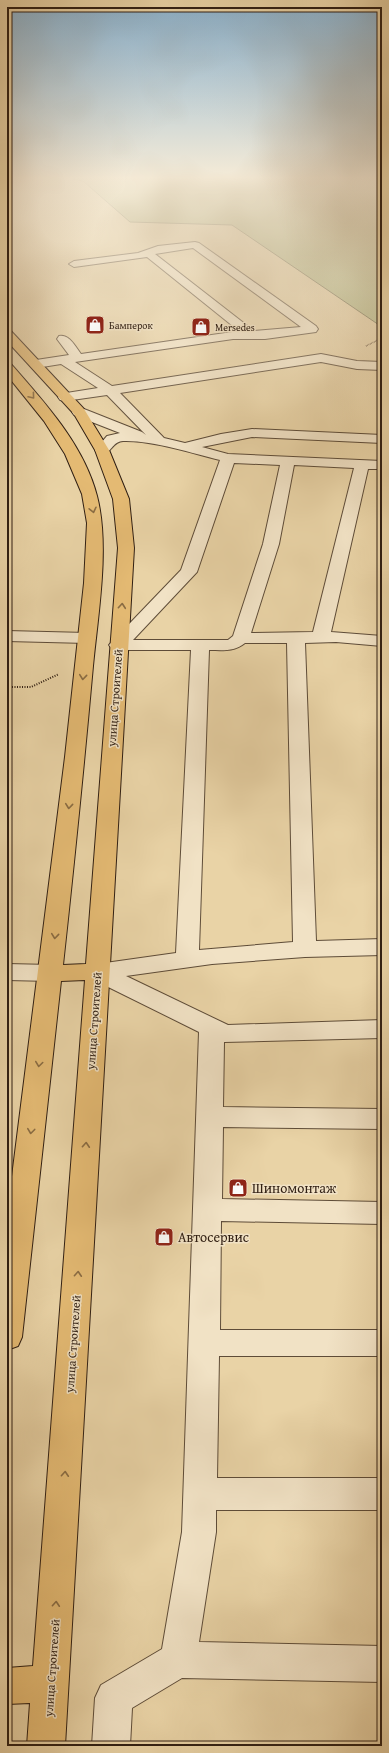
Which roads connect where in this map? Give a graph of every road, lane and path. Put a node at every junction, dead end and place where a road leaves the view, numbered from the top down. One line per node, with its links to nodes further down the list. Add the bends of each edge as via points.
1 (100, 261): 4 (lane)
2 (158, 261): 6 (lane)
3 (217, 261): 6 (lane, via 312,329)
4 (74, 264)
5 (7, 334): 10 (main road, улица Строителей)
6 (251, 335): 8 (lane, via 233,334)
7 (63, 340): 8 (lane)
8 (77, 357): 9 (lane)
9 (62, 359): 10 (lane); 13 (lane)
10 (36, 364): 11 (main road); 14 (main road, улица Строителей)
11 (7, 366): 26 (main road, one-way to 26, via 64,437 88,491 95,518)
12 (382, 366): 13 (lane, via 357,365 321,358)
13 (110, 390): 14 (lane); 17 (lane)
14 (65, 397): 15 (main road, улица Строителей)
15 (79, 412): 17 (lane); 19 (main road, улица Строителей)
16 (382, 439): 18 (lane, via 252,433)
17 (152, 440): 18 (lane); 19 (lane, via 123,437 112,439)
18 (187, 447): 20 (lane)
19 (102, 450): 30 (main road, улица Строителей, one-way to 19, via 126,548 124,518 121,499)
20 (228, 458): 21 (lane); 30 (lane, via 190,572)
21 (288, 461): 22 (lane); 27 (lane, via 270,544)
22 (362, 465): 23 (lane); 25 (lane)
23 (382, 465)
24 (7, 636): 26 (lane)
25 (321, 637): 28 (lane); 29 (lane)
26 (88, 638): 39 (main road, one-way to 39)
27 (242, 638): 28 (lane); 31 (lane, via 232,644)
28 (296, 638): 35 (lane)
29 (382, 641)
30 (118, 645): 31 (lane); 38 (main road, улица Строителей)
31 (200, 645): 36 (lane)
32 (7, 687): 33 (path)
33 (31, 687)
34 (382, 947): 35 (lane)
35 (305, 949): 36 (lane)
36 (187, 960): 38 (lane)
37 (7, 972): 39 (lane)
38 (98, 972): 39 (main road); 40 (lane); 53 (main road, улица Строителей, one-way to 38)
39 (51, 973): 46 (main road, one-way to 46)
40 (212, 1028): 41 (lane, via 225,1034); 42 (lane)
41 (382, 1029)
42 (210, 1117): 43 (lane); 44 (lane)
43 (382, 1119)
44 (208, 1210): 45 (lane); 47 (lane)
45 (382, 1213)
46 (7, 1337)
47 (203, 1342): 48 (lane); 49 (lane)
48 (382, 1343)
49 (200, 1494): 50 (lane); 51 (lane, via 199,1532)
50 (382, 1494)
51 (178, 1660): 52 (lane); 56 (lane, via 114,1698)
52 (382, 1664)
53 (51, 1684): 54 (main road); 55 (main road, улица Строителей)
54 (7, 1686)
55 (46, 1746)
56 (111, 1746)

